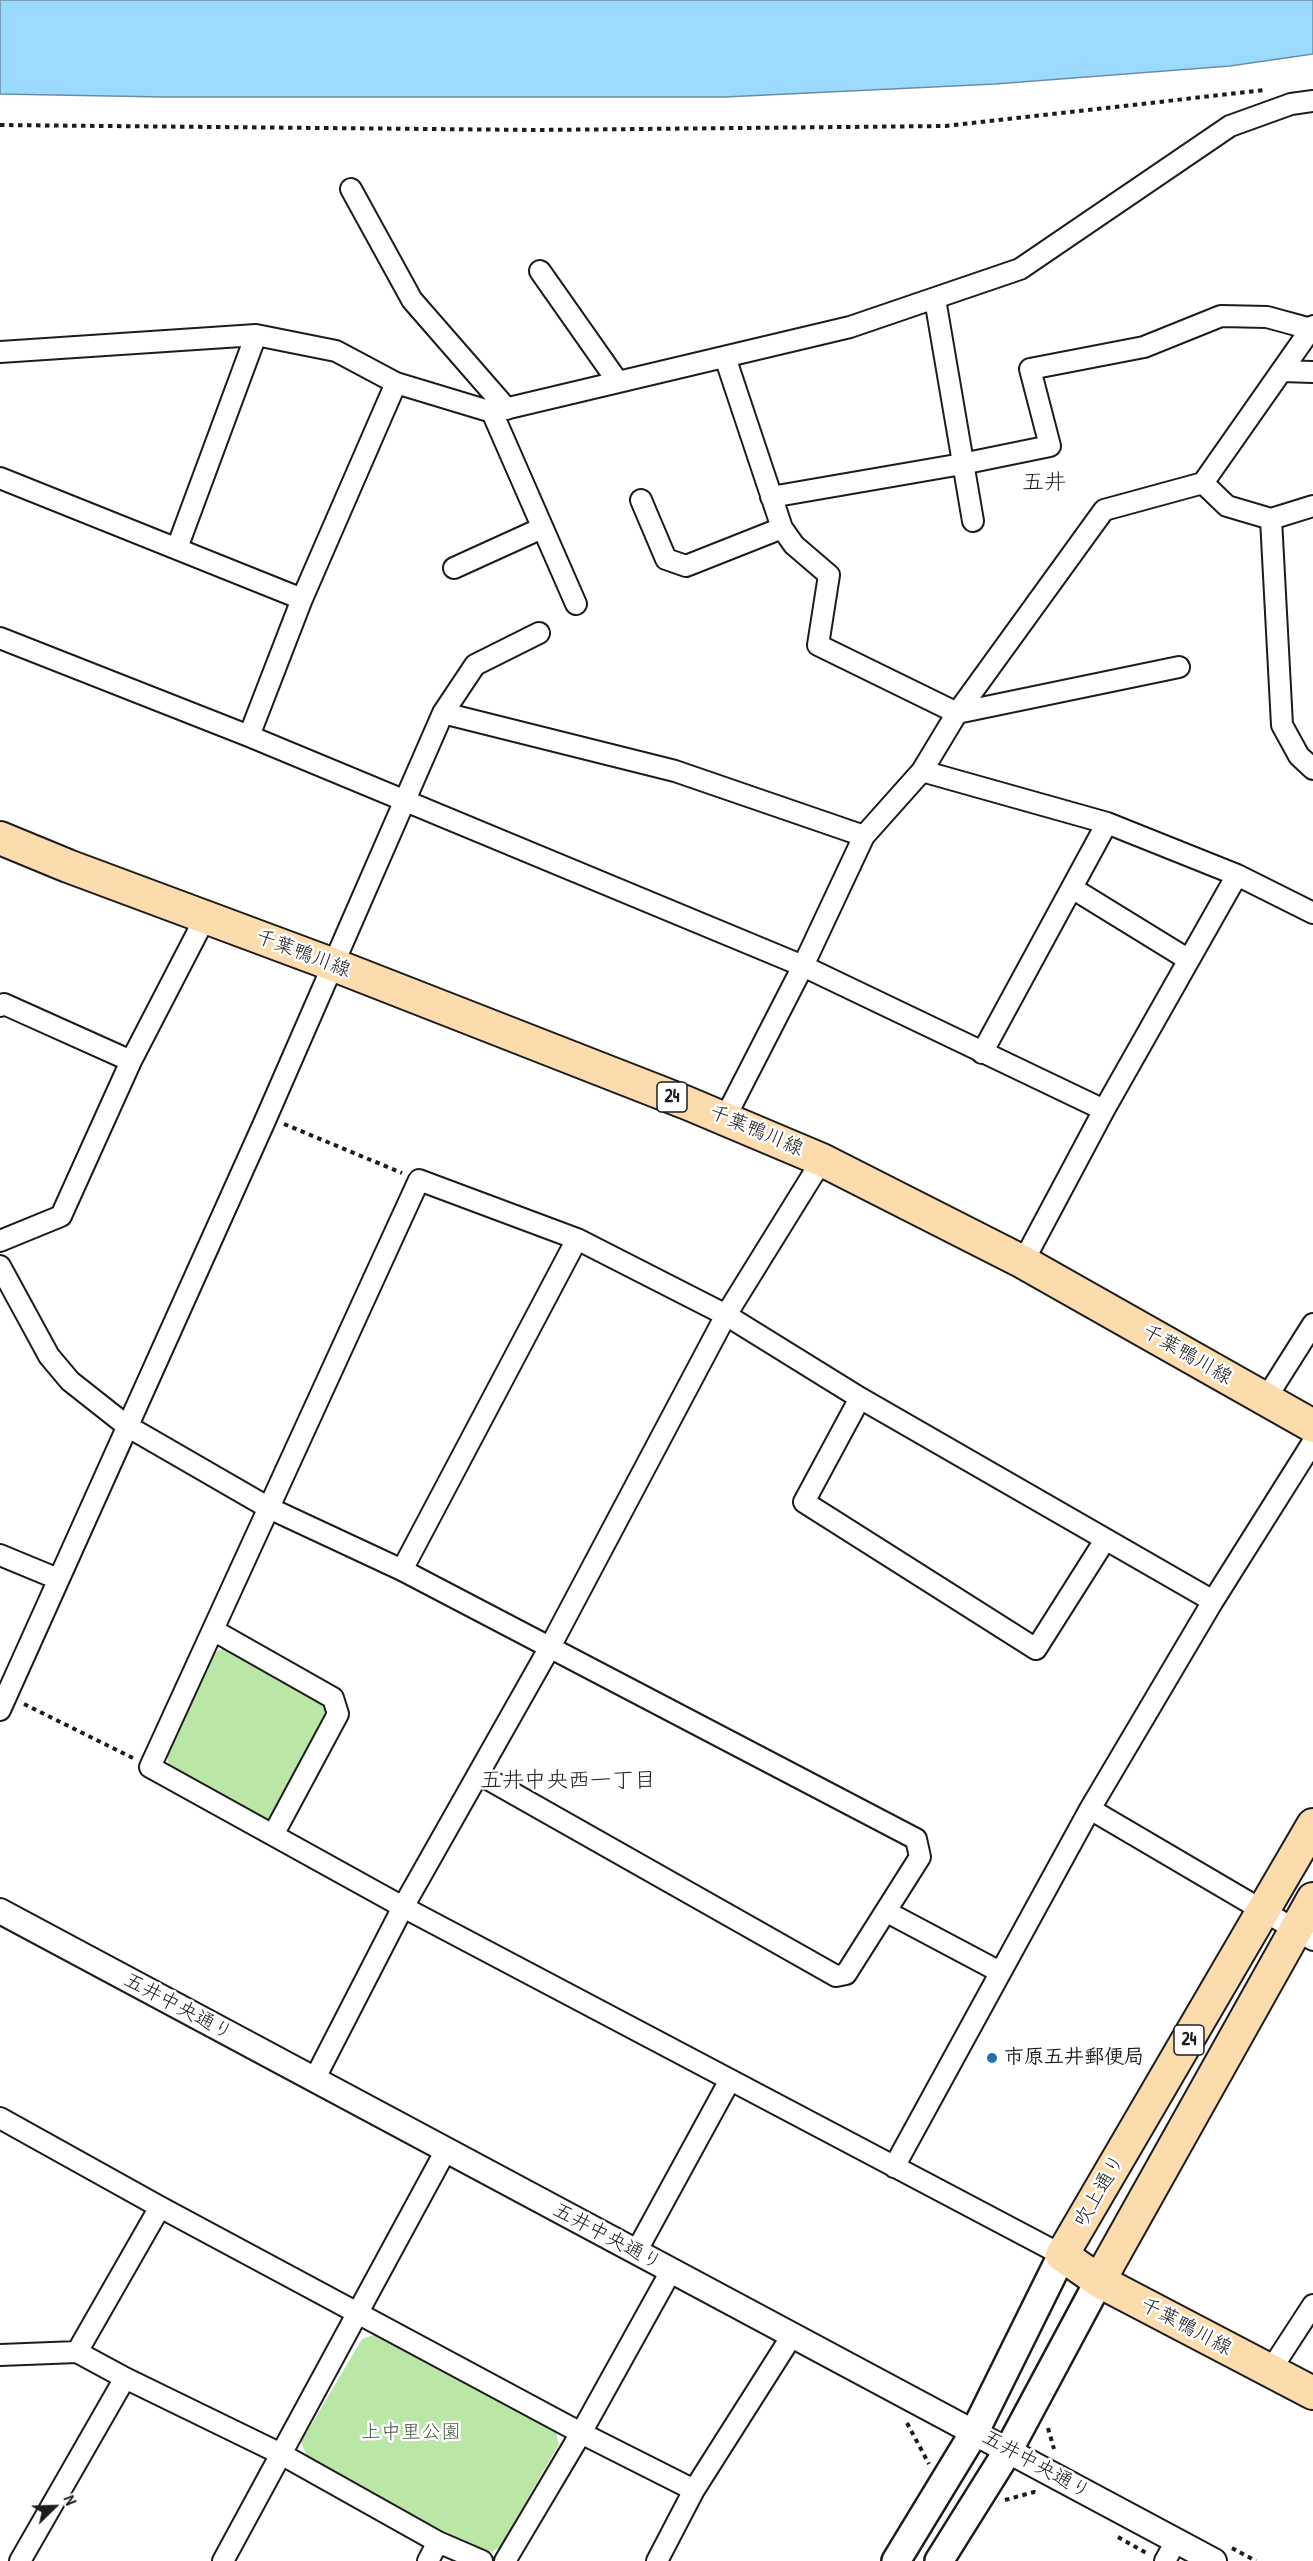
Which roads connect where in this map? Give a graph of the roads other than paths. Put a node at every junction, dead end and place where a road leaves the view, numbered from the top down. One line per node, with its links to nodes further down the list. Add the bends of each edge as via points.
1 (1313, 101): 4 (street, via 1291,104 1230,126 1020,269)
2 (351, 189): 13 (street, via 411,300)
3 (540, 272): 11 (street)
4 (935, 298): 8 (street, via 850,327); 14 (street)
5 (1312, 327): 9 (street); 14 (street, via 1267,317 1221,316 1144,347 1030,369 1050,446)
6 (256, 335): 7 (street); 12 (street, via 336,351); 24 (street)
7 (0, 352)
8 (725, 357): 11 (street); 17 (street)
9 (1282, 371): 10 (street); 16 (street)
10 (1313, 372)
11 (618, 382): 13 (street)
12 (396, 383): 13 (street); 26 (street)
13 (499, 411): 22 (street)
14 (962, 464): 17 (street); 21 (street)
15 (0, 478): 24 (street)
16 (1203, 483): 20 (street, via 1227,506); 32 (street, via 1104,510)
17 (771, 497): 23 (street)
18 (641, 500): 23 (street, via 666,559 686,566)
19 (1313, 506): 20 (street)
20 (1271, 519): 34 (street, via 1282,725 1299,756)
21 (973, 521)
22 (542, 528): 25 (street); 27 (street)
23 (782, 528): 32 (street, via 794,545 829,575 819,645)
24 (177, 548): 26 (street)
25 (454, 567)
26 (302, 598): 33 (street)
27 (576, 604)
28 (539, 633): 31 (street, via 475,665)
29 (0, 638): 33 (street)
30 (1179, 667): 32 (street)
31 (443, 713): 36 (street); 38 (street, via 675,771)
32 (957, 713): 35 (street)
33 (249, 736): 36 (street)
34 (1313, 769)
35 (922, 771): 37 (street); 38 (street)
36 (404, 800): 45 (street); 46 (street)
37 (1107, 824): 40 (street); 41 (street)
38 (864, 836): 46 (street)
39 (0, 838): 43 (main road, 千葉鴨川線 / 24)
40 (1237, 875): 42 (street); 44 (street)
41 (1072, 888): 44 (street); 48 (street)
42 (1313, 913)
43 (206, 918): 45 (main road, 千葉鴨川線 / 24); 49 (street)
44 (1189, 960): 50 (street)
45 (334, 965): 51 (main road, 千葉鴨川線 / 24); 61 (street)
46 (803, 966): 48 (street); 51 (street)
47 (0, 1006): 49 (street, via 4,1004)
48 (982, 1053): 50 (street)
49 (131, 1061): 54 (street, via 61,1216)
50 (1104, 1110): 55 (street)
51 (725, 1118): 52 (main road, 千葉鴨川線 / 24)
52 (822, 1160): 55 (main road, 千葉鴨川線 / 24); 57 (street)
53 (577, 1239): 57 (street); 64 (street, via 419,1180); 67 (street)
54 (0, 1241)
55 (1023, 1262): 60 (main road, 千葉鴨川線 / 24)
56 (0, 1266): 61 (street, via 49,1356 70,1381)
57 (726, 1315): 59 (street); 71 (street)
58 (1313, 1324): 60 (street)
59 (860, 1398): 65 (street); 65 (street, via 804,1502 1036,1649)
60 (1265, 1400): 62 (main road, 千葉鴨川線 / 24)
61 (126, 1426): 64 (street); 68 (street)
62 (1313, 1426)
63 (1313, 1442): 69 (street)
64 (269, 1508): 67 (street); 70 (street)
65 (1106, 1540): 69 (street)
66 (0, 1555): 68 (street)
67 (402, 1570): 71 (street)
68 (58, 1579): 72 (street)
69 (1213, 1601): 74 (street)
70 (213, 1630): 76 (street, via 150,1767); 76 (street, via 333,1698 338,1714)
71 (549, 1647): 73 (street); 81 (street, via 916,1839 920,1857)
72 (3, 1703)
73 (479, 1773): 78 (street); 81 (street, via 836,1976 846,1974)
74 (1090, 1809): 80 (street); 83 (street)
75 (1313, 1825): 80 (main road, 吹上通り / 24)
76 (273, 1835): 78 (street)
77 (1313, 1899): 82 (main road, 24)
78 (403, 1907): 84 (street); 85 (street)
79 (0, 1911): 84 (street, 五井中央通り)
80 (1265, 1911): 82 (street); 91 (main road, 吹上通り / 24)
81 (887, 1912): 83 (street)
82 (1304, 1935): 93 (main road, 24)
83 (1000, 1972): 88 (street)
84 (314, 2080): 87 (street, 五井中央通り)
85 (730, 2080): 88 (street); 90 (street)
86 (0, 2118): 89 (street)
87 (446, 2150): 90 (street, 五井中央通り); 95 (street)
88 (894, 2167): 91 (street)
89 (160, 2207): 95 (street); 97 (street)
90 (636, 2252): 92 (street, 五井中央通り)
91 (1062, 2255): 93 (main road, 千葉鴨川線); 102 (main road, 吹上通り)
92 (671, 2271): 96 (street, 五井中央通り); 103 (street)
93 (1099, 2281): 99 (main road, 千葉鴨川線); 104 (main road)
94 (1313, 2305): 99 (street)
95 (358, 2312): 103 (street); 105 (street)
96 (793, 2334): 102 (street, 五井中央通り); 106 (street)
97 (77, 2352): 98 (street); 100 (street)
98 (0, 2355)
99 (1270, 2370): 101 (main road, 千葉鴨川線)
100 (125, 2378): 105 (street); 110 (street)
101 (1313, 2393)
102 (975, 2431): 104 (street, 五井中央通り); 116 (main road, 吹上通り)
103 (580, 2433): 106 (street); 114 (street)
104 (1008, 2449): 108 (street, 五井中央通り); 117 (main road)
105 (281, 2454): 107 (street); 111 (street)
106 (694, 2490): 115 (street)
107 (438, 2542): 112 (street); 113 (street)
108 (1165, 2553): 109 (street, 五井中央通り)
109 (1219, 2553)
110 (20, 2561)
111 (223, 2561)
112 (428, 2561)
113 (482, 2561)
114 (505, 2561)
115 (657, 2561)
116 (896, 2561)
117 (939, 2561)

